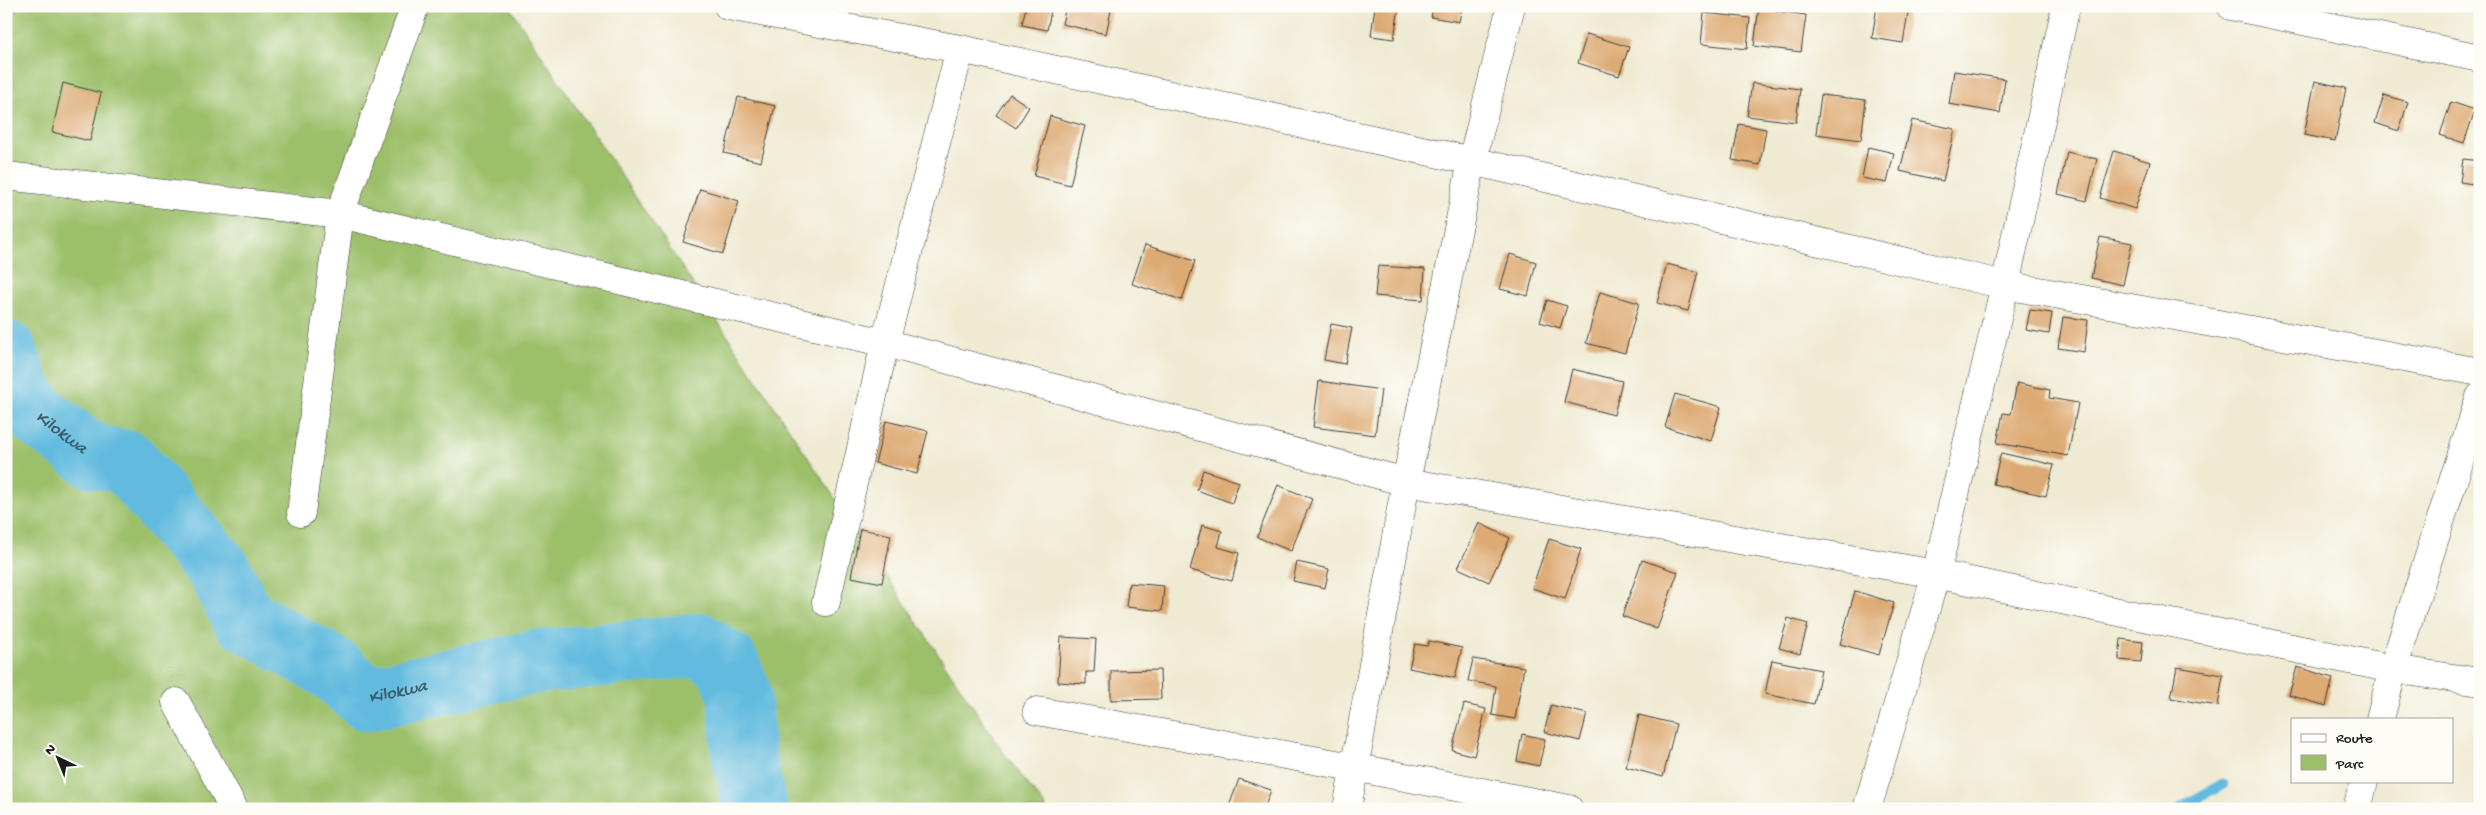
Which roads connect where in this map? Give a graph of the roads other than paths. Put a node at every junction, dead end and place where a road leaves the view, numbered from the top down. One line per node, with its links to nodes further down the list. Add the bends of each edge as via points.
1 (415, 6): 10 (street)
2 (728, 6): 6 (street)
3 (1511, 6): 8 (street)
4 (2066, 6): 11 (street)
5 (2232, 6): 7 (street)
6 (960, 49): 8 (street); 12 (street)
7 (2480, 58)
8 (1472, 161): 11 (street); 15 (street)
9 (6, 176): 10 (street)
10 (340, 214): 12 (street); 16 (street)
11 (2005, 285): 13 (street); 17 (street)
12 (884, 343): 15 (street); 18 (street)
13 (2480, 372)
14 (2480, 397): 19 (street)
15 (1406, 482): 17 (street); 24 (street)
16 (301, 512)
17 (1936, 574): 19 (street); 29 (street)
18 (826, 602)
19 (2393, 669): 20 (street); 23 (street)
20 (2480, 682)
21 (176, 702): 26 (street)
22 (1037, 711): 24 (street)
23 (2380, 718)
24 (1353, 767): 27 (street); 28 (street)
25 (2364, 782): 30 (street)
26 (234, 809)
27 (1347, 809)
28 (1569, 809)
29 (1866, 809)
30 (2357, 809)

